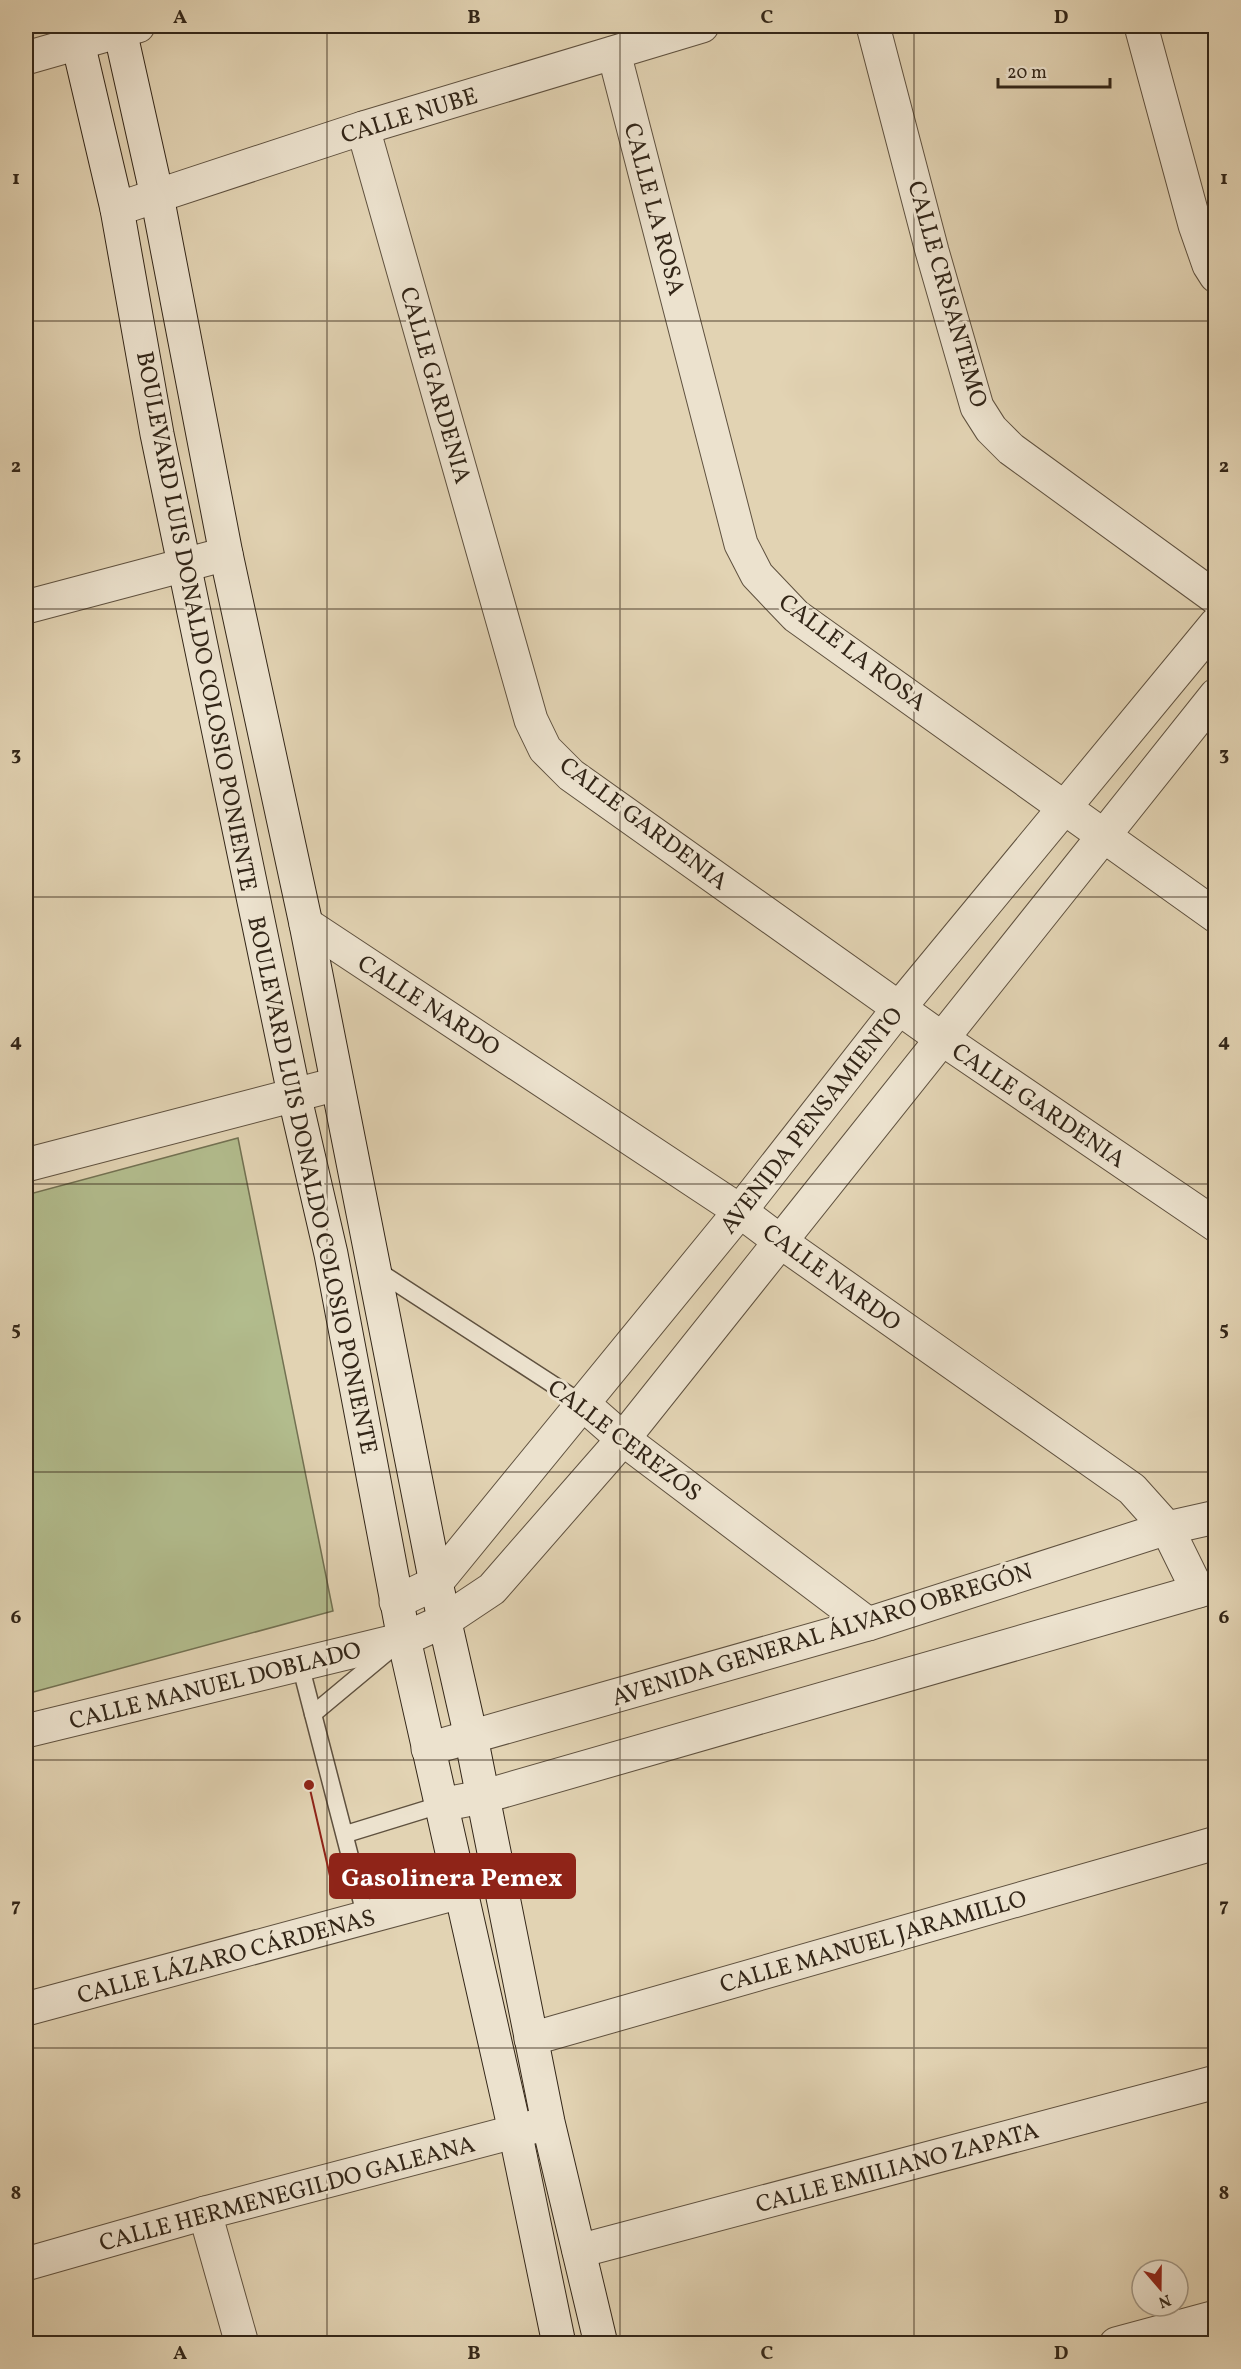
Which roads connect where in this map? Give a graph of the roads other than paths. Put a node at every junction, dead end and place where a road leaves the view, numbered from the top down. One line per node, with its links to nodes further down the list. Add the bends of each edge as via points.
1 (702, 26): 6 (street, CALLE NUBE)
2 (873, 26): 14 (street, CALLE CRISANTEMO, via 977,406 991,429 1011,449)
3 (1141, 26): 11 (street, via 1195,225)
4 (126, 28): 5 (street); 9 (street, BOULEVARD LUIS DONALDO COLOSIO PONIENTE)
5 (76, 35): 7 (street); 10 (street, BOULEVARD LUIS DONALDO COLOSIO PONIENTE)
6 (614, 54): 8 (street, CALLE NUBE); 18 (street, CALLE LA ROSA, via 741,543 757,575 796,616)
7 (26, 58)
8 (363, 128): 9 (street, CALLE NUBE); 22 (street, CALLE GARDENIA, via 531,720 545,749 571,775)
9 (157, 196): 10 (street, CALLE NUBE); 12 (street, BOULEVARD LUIS DONALDO COLOSIO PONIENTE)
10 (117, 209): 13 (street, BOULEVARD LUIS DONALDO COLOSIO PONIENTE)
11 (1215, 276)
12 (226, 554): 13 (street); 21 (street, BOULEVARD LUIS DONALDO COLOSIO PONIENTE)
13 (185, 565): 15 (street); 25 (street, BOULEVARD LUIS DONALDO COLOSIO PONIENTE)
14 (1215, 598)
15 (26, 607)
16 (1215, 624): 18 (street, AVENIDA PENSAMIENTO)
17 (1215, 695): 19 (street)
18 (1066, 807): 19 (street, CALLE LA ROSA); 22 (street, AVENIDA PENSAMIENTO)
19 (1102, 834): 20 (street, CALLE LA ROSA); 23 (street)
20 (1215, 916)
21 (306, 924): 24 (street, BOULEVARD LUIS DONALDO COLOSIO PONIENTE); 27 (street, CALLE NARDO)
22 (899, 1008): 23 (street, CALLE GARDENIA); 27 (street, AVENIDA PENSAMIENTO)
23 (941, 1038): 28 (street, CALLE GARDENIA); 29 (street)
24 (337, 1084): 25 (street); 30 (street, BOULEVARD LUIS DONALDO COLOSIO PONIENTE)
25 (294, 1094): 26 (street); 37 (street, BOULEVARD LUIS DONALDO COLOSIO PONIENTE, via 331,1254)
26 (26, 1165)
27 (740, 1211): 29 (street, CALLE NARDO); 31 (street, AVENIDA PENSAMIENTO)
28 (1215, 1225)
29 (780, 1242): 32 (street); 34 (street, CALLE NARDO, via 1132,1489)
30 (373, 1268): 31 (lane, CALLE CEREZOS); 35 (street, BOULEVARD LUIS DONALDO COLOSIO PONIENTE)
31 (583, 1404): 32 (street, CALLE CEREZOS); 35 (street, AVENIDA PENSAMIENTO)
32 (623, 1439): 38 (street, via 492,1589); 39 (street, CALLE CEREZOS)
33 (1215, 1517): 34 (street, AVENIDA GENERAL ÁLVARO OBREGÓN)
34 (1167, 1528): 36 (street, CALLE NARDO); 39 (street, AVENIDA GENERAL ÁLVARO OBREGÓN)
35 (436, 1583): 37 (street, AVENIDA PENSAMIENTO); 38 (street, BOULEVARD LUIS DONALDO COLOSIO PONIENTE)
36 (1207, 1589): 46 (street)
37 (396, 1602): 40 (street, BOULEVARD LUIS DONALDO COLOSIO PONIENTE)
38 (444, 1621): 40 (street); 44 (street, BOULEVARD LUIS DONALDO COLOSIO PONIENTE)
39 (868, 1624): 44 (street, AVENIDA GENERAL ÁLVARO OBREGÓN)
40 (404, 1639): 41 (street, CALLE MANUEL DOBLADO); 42 (lane); 45 (street, BOULEVARD LUIS DONALDO COLOSIO PONIENTE)
41 (300, 1664): 42 (lane); 43 (street, CALLE MANUEL DOBLADO)
42 (313, 1714): 48 (lane)
43 (26, 1731)
44 (471, 1737): 45 (street, AVENIDA GENERAL ÁLVARO OBREGÓN); 46 (street, BOULEVARD LUIS DONALDO COLOSIO PONIENTE)
45 (428, 1749): 47 (street, BOULEVARD LUIS DONALDO COLOSIO PONIENTE)
46 (482, 1797): 47 (street); 53 (street, BOULEVARD LUIS DONALDO COLOSIO PONIENTE)
47 (440, 1805): 48 (lane); 50 (street, BOULEVARD LUIS DONALDO COLOSIO PONIENTE)
48 (346, 1834): 51 (lane)
49 (1215, 1843): 53 (street, CALLE MANUEL JARAMILLO)
50 (460, 1892): 51 (street, CALLE LÁZARO CÁRDENAS); 56 (street, BOULEVARD LUIS DONALDO COLOSIO PONIENTE)
51 (366, 1918): 52 (street, CALLE LÁZARO CÁRDENAS)
52 (26, 2009)
53 (531, 2039): 55 (street, BOULEVARD LUIS DONALDO COLOSIO PONIENTE)
54 (1215, 2082): 58 (street, CALLE EMILIANO ZAPATA)
55 (548, 2122): 56 (street, CALLE HERMENEGILDO GALEANA); 58 (street, BOULEVARD LUIS DONALDO COLOSIO PONIENTE)
56 (514, 2131): 57 (street, CALLE HERMENEGILDO GALEANA); 62 (street, BOULEVARD LUIS DONALDO COLOSIO PONIENTE)
57 (205, 2213): 59 (street, CALLE HERMENEGILDO GALEANA); 61 (street)
58 (579, 2251): 63 (street, BOULEVARD LUIS DONALDO COLOSIO PONIENTE)
59 (26, 2264)
60 (1215, 2317): 64 (street)
61 (242, 2343)
62 (560, 2343)
63 (601, 2343)
64 (1116, 2343)

